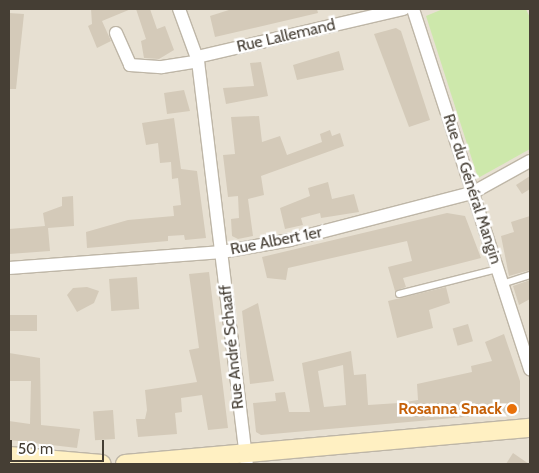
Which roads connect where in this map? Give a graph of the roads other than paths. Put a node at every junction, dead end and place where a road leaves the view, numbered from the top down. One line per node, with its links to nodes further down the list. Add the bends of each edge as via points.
1 (179, 9): 5 (street, Rue André Schaaff)
2 (404, 9): 5 (street, Rue Lallemand)
3 (413, 9): 7 (street, Rue du Général Mangin)
4 (116, 33): 5 (street, via 130,65 162,67)
5 (198, 59): 8 (street, Rue André Schaaff)
6 (530, 161): 7 (street, Rue Albert 1er)
7 (472, 193): 8 (street, Rue Albert 1er, via 290,240); 10 (street, Rue du Général Mangin)
8 (222, 252): 9 (street, Rue Albert 1er); 17 (street, Rue André Schaaff)
9 (9, 268)
10 (497, 268): 12 (street, Rue du Général Mangin); 13 (lane)
11 (530, 275): 12 (lane)
12 (502, 284): 14 (street, Rue du Général Mangin)
13 (399, 294)
14 (530, 370)
15 (530, 428): 17 (main road)
16 (9, 456): 18 (main road)
17 (246, 459): 19 (main road)
18 (102, 464)
19 (124, 464)

